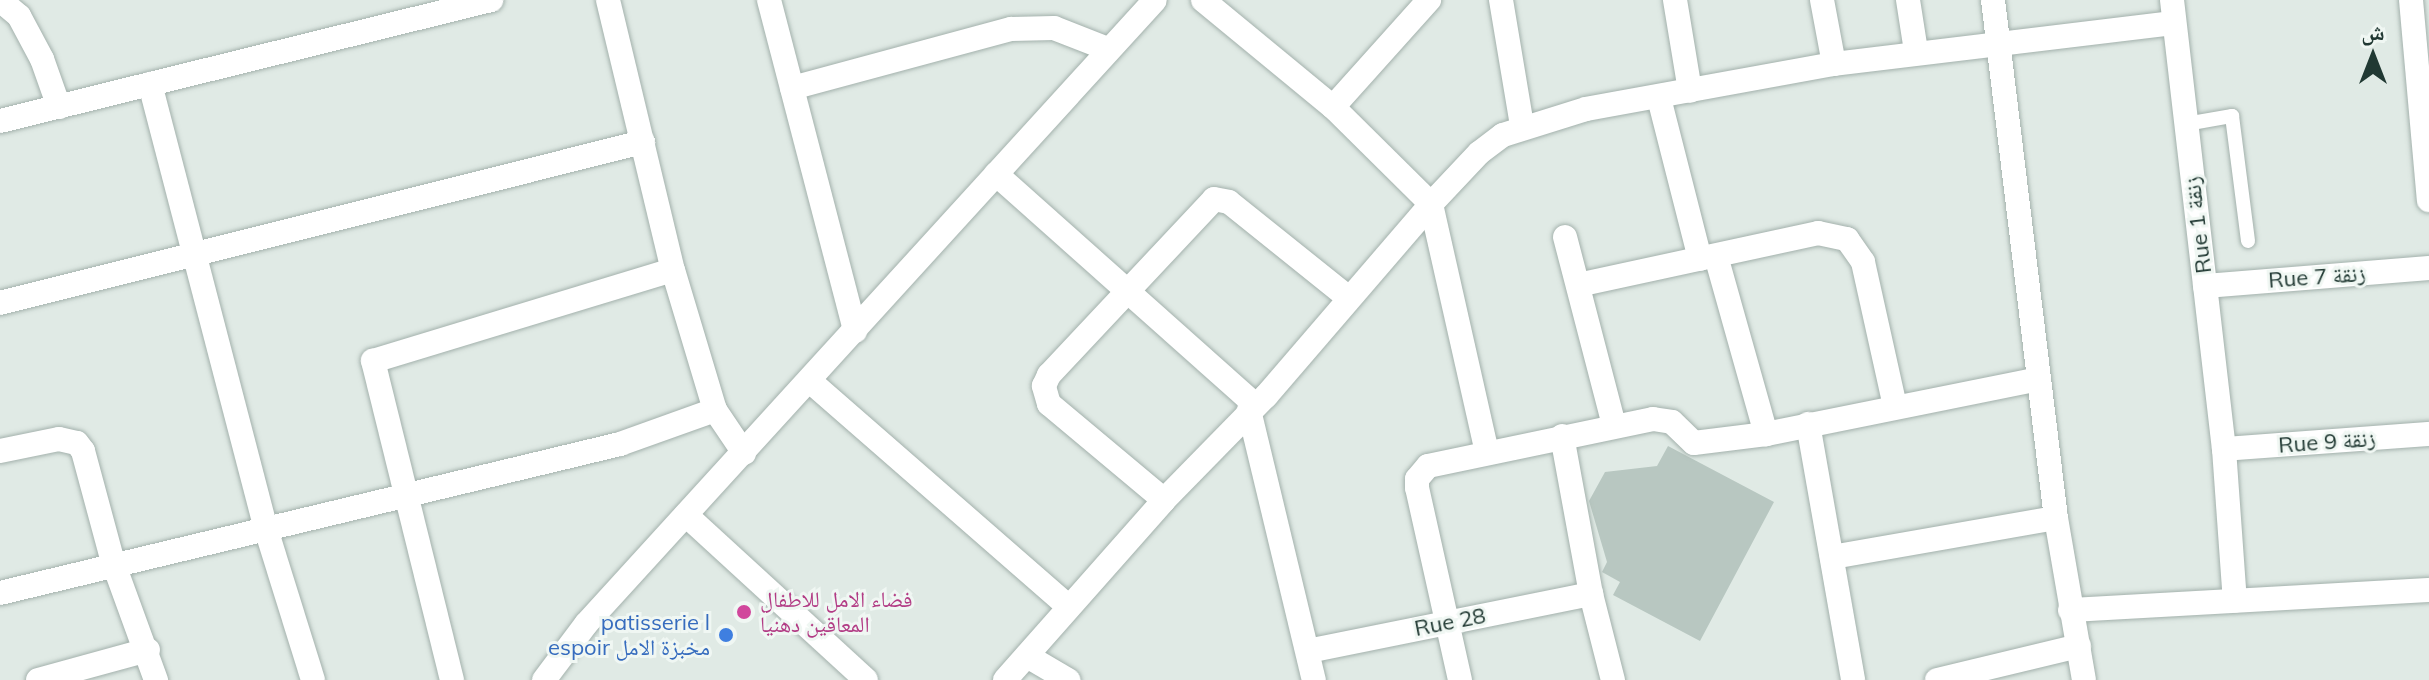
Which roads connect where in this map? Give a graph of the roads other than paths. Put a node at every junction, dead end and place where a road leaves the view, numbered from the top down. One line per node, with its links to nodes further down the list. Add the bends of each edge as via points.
1 (0, 0): 23 (street, via 19,16 37,48)
2 (491, 0): 19 (street)
3 (608, 0): 28 (street)
4 (769, 0): 20 (street)
5 (1155, 0): 16 (street)
6 (1203, 0): 24 (street)
7 (1429, 0): 24 (street)
8 (1501, 0): 27 (street)
9 (1675, 0): 21 (street)
10 (1822, 0): 18 (street)
11 (1908, 0): 17 (street)
12 (1993, 0): 15 (street)
13 (2411, 0): 30 (street)
14 (2173, 12): 15 (street); 26 (street, Rue 1 زنقة)
15 (1999, 41): 17 (street); 44 (street)
16 (1108, 49): 20 (street, via 1054,28 1011,29); 29 (street)
17 (1916, 51): 18 (street)
18 (1834, 64): 21 (street)
19 (150, 84): 23 (street); 34 (street)
20 (792, 88): 43 (street)
21 (1690, 91): 22 (street)
22 (1659, 98): 27 (street); 35 (street)
23 (59, 107): 25 (street)
24 (1333, 107): 31 (street)
25 (0, 121)
26 (2186, 124): 33 (lane, via 2232,116); 39 (street, Rue 1 زنقة)
27 (1522, 125): 31 (street, via 1479,153)
28 (643, 142): 34 (street); 37 (street)
29 (996, 174): 40 (street); 43 (street)
30 (2429, 200)
31 (1431, 204): 41 (street); 57 (street)
32 (1565, 237): 38 (street)
33 (2248, 241)
34 (194, 256): 42 (street); 62 (street)
35 (1708, 257): 38 (street); 46 (street, via 1818,233 1847,239 1863,262); 51 (street)
36 (2429, 268): 39 (street, Rue 7 زنقة)
37 (673, 270): 48 (street); 58 (street, via 376,356 372,368)
38 (1578, 285): 50 (street)
39 (2205, 286): 54 (street, Rue 1 زنقة)
40 (1128, 292): 41 (street, via 1210,201 1222,199); 47 (street); 59 (street, via 1049,375 1045,397)
41 (1349, 298): 47 (street)
42 (0, 303)
43 (855, 331): 45 (street)
44 (2039, 379): 46 (street); 61 (street)
45 (811, 382): 56 (street); 69 (street)
46 (1895, 406): 49 (street)
47 (1252, 407): 59 (street); 74 (street)
48 (715, 410): 56 (street); 58 (street, via 620,444)
49 (1808, 424): 51 (street); 63 (street)
50 (1614, 425): 51 (street, via 1664,419 1694,443); 53 (street)
51 (1766, 434)
52 (2429, 434): 54 (street, Rue 9 زنقة)
53 (1562, 436): 57 (street); 67 (street)
54 (2224, 449): 68 (street, Rue 1 زنقة)
55 (0, 451): 64 (street, via 59,439 77,443 88,461)
56 (744, 453): 60 (street)
57 (1487, 453): 71 (street, via 1428,466 1417,479)
58 (405, 494): 62 (street); 79 (street)
59 (1164, 500): 69 (street)
60 (686, 515): 80 (street, via 586,624); 81 (street)
61 (2056, 518): 63 (street); 70 (street)
62 (266, 529): 64 (street); 78 (street)
63 (1832, 557): 87 (street)
64 (113, 562): 66 (street); 73 (street)
65 (2429, 590): 68 (street)
66 (0, 593)
67 (1591, 594): 71 (street, Rue 28); 86 (street)
68 (2235, 601): 70 (street)
69 (1067, 605): 75 (street)
70 (2070, 610): 72 (street)
71 (1446, 623): 74 (street, Rue 28); 85 (street)
72 (2079, 646): 88 (street); 89 (street)
73 (148, 650): 76 (street); 77 (street)
74 (1308, 651): 84 (street)
75 (1027, 656): 82 (street); 83 (street)
76 (38, 680)
77 (156, 680)
78 (313, 680)
79 (452, 680)
80 (544, 680)
81 (866, 680)
82 (1005, 680)
83 (1068, 680)
84 (1314, 680)
85 (1460, 680)
86 (1613, 680)
87 (1853, 680)
88 (1937, 680)
89 (2084, 680)

